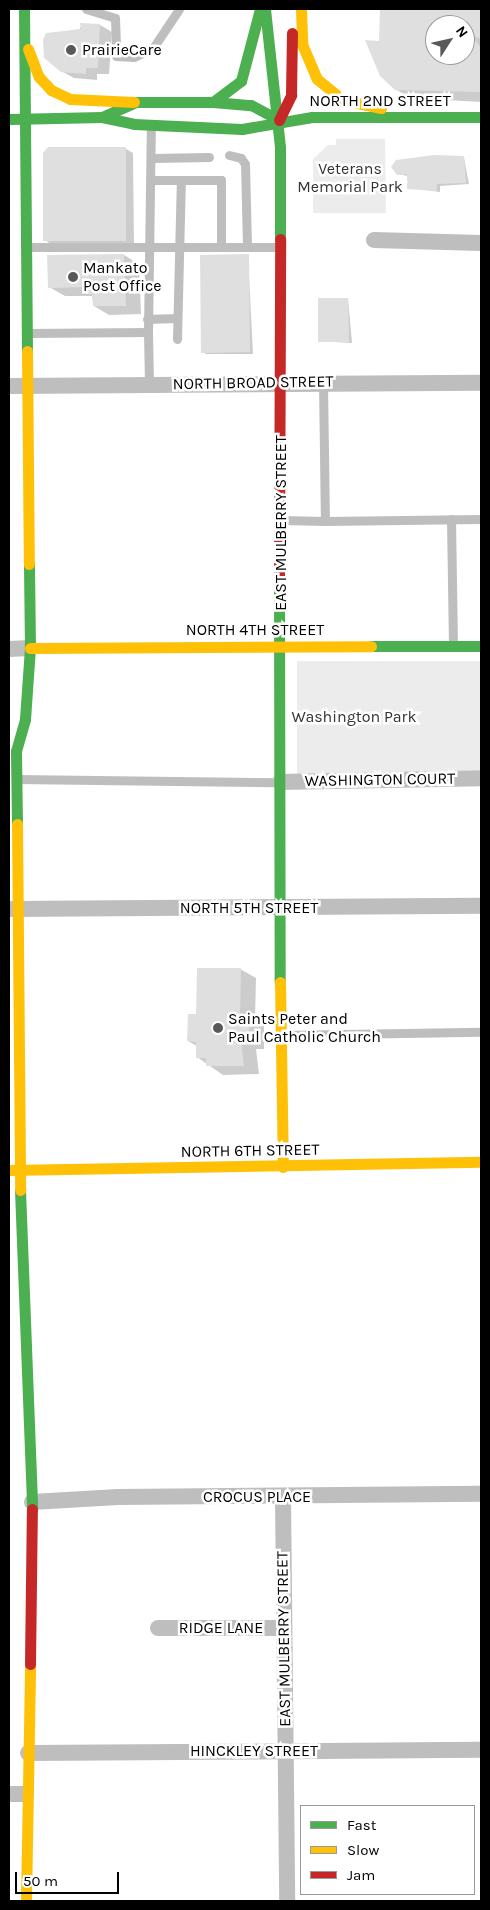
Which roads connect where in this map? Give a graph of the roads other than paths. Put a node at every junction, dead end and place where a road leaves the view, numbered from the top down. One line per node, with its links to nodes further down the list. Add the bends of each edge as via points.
1 (24, 9): 8 (street)
2 (86, 9): 3 (lane, via 115,18 116,56 134,57 153,48)
3 (179, 9)
4 (260, 9): 10 (street, via 241,81)
5 (265, 9): 17 (street, via 272,103)
6 (292, 9): 17 (street, via 291,95)
7 (301, 9): 13 (street, via 302,44 310,67 329,90 343,100)
8 (23, 38): 9 (street, via 39,77 51,90 70,99); 16 (street)
9 (135, 102): 10 (street, NORTH 2ND STREET); 12 (street, NORTH 2ND STREET)
10 (213, 102): 17 (street, NORTH 2ND STREET, via 251,105)
11 (480, 102): 13 (street)
12 (102, 117): 16 (street, NORTH 2ND STREET); 18 (street, NORTH 2ND STREET)
13 (424, 117): 14 (street, NORTH 2ND STREET); 17 (street, NORTH 2ND STREET)
14 (481, 117)
15 (9, 119): 16 (street, NORTH 2ND STREET)
16 (24, 119): 26 (street)
17 (280, 120): 18 (street, NORTH 2ND STREET, via 242,128); 30 (street, EAST MULBERRY STREET)
18 (151, 125): 21 (lane)
19 (229, 155): 29 (lane, via 241,158 245,164)
20 (209, 157): 21 (lane)
21 (152, 158): 22 (lane)
22 (152, 180): 23 (lane); 28 (lane)
23 (181, 180): 27 (lane, via 221,180); 31 (lane)
24 (374, 240): 25 (street)
25 (481, 243)
26 (24, 246): 28 (lane, via 39,250); 35 (street)
27 (221, 246): 29 (lane); 31 (lane)
28 (150, 247): 31 (lane); 33 (lane)
29 (247, 247): 30 (lane)
30 (279, 247): 38 (street, EAST MULBERRY STREET)
31 (177, 248): 32 (lane)
32 (178, 318): 33 (lane); 36 (lane)
33 (147, 319): 34 (lane)
34 (148, 332): 35 (lane); 40 (lane)
35 (24, 333): 41 (street)
36 (177, 339)
37 (323, 382): 38 (street, NORTH BROAD STREET); 39 (street, NORTH BROAD STREET); 45 (lane)
38 (282, 383): 40 (street, NORTH BROAD STREET); 44 (street, EAST MULBERRY STREET)
39 (481, 383)
40 (149, 384): 41 (street, NORTH BROAD STREET)
41 (16, 386): 49 (street)
42 (451, 519): 43 (lane); 45 (lane); 47 (lane)
43 (481, 519)
44 (281, 520): 45 (lane); 46 (street, EAST MULBERRY STREET)
45 (325, 521)
46 (280, 646): 47 (street, NORTH 4TH STREET); 49 (street, NORTH 4TH STREET); 55 (street, EAST MULBERRY STREET)
47 (453, 646): 48 (street, NORTH 4TH STREET)
48 (481, 646)
49 (30, 648): 50 (street); 52 (street, via 25,719)
50 (9, 649)
51 (9, 731): 52 (street)
52 (16, 751): 54 (street)
53 (481, 778): 55 (street, WASHINGTON COURT)
54 (12, 779): 55 (lane); 58 (street)
55 (280, 782): 57 (street, EAST MULBERRY STREET)
56 (481, 906): 57 (street, NORTH 5TH STREET)
57 (279, 907): 58 (street, NORTH 5TH STREET); 60 (street, EAST MULBERRY STREET)
58 (13, 909): 63 (street)
59 (481, 1032): 60 (lane)
60 (281, 1035): 62 (street, EAST MULBERRY STREET)
61 (481, 1162): 62 (street, NORTH 6TH STREET)
62 (283, 1167): 63 (street, NORTH 6TH STREET)
63 (14, 1170): 66 (street)
64 (481, 1494): 65 (street, CROCUS PLACE)
65 (283, 1497): 66 (street, CROCUS PLACE); 68 (street, EAST MULBERRY STREET)
66 (32, 1502): 71 (street)
67 (158, 1628): 68 (street, RIDGE LANE)
68 (284, 1628): 70 (street, EAST MULBERRY STREET)
69 (481, 1750): 70 (street, HINCKLEY STREET)
70 (286, 1751): 71 (street, HINCKLEY STREET); 75 (street, EAST MULBERRY STREET)
71 (28, 1753): 73 (street)
72 (9, 1794): 73 (street)
73 (26, 1794): 74 (street)
74 (26, 1901)
75 (287, 1901)

